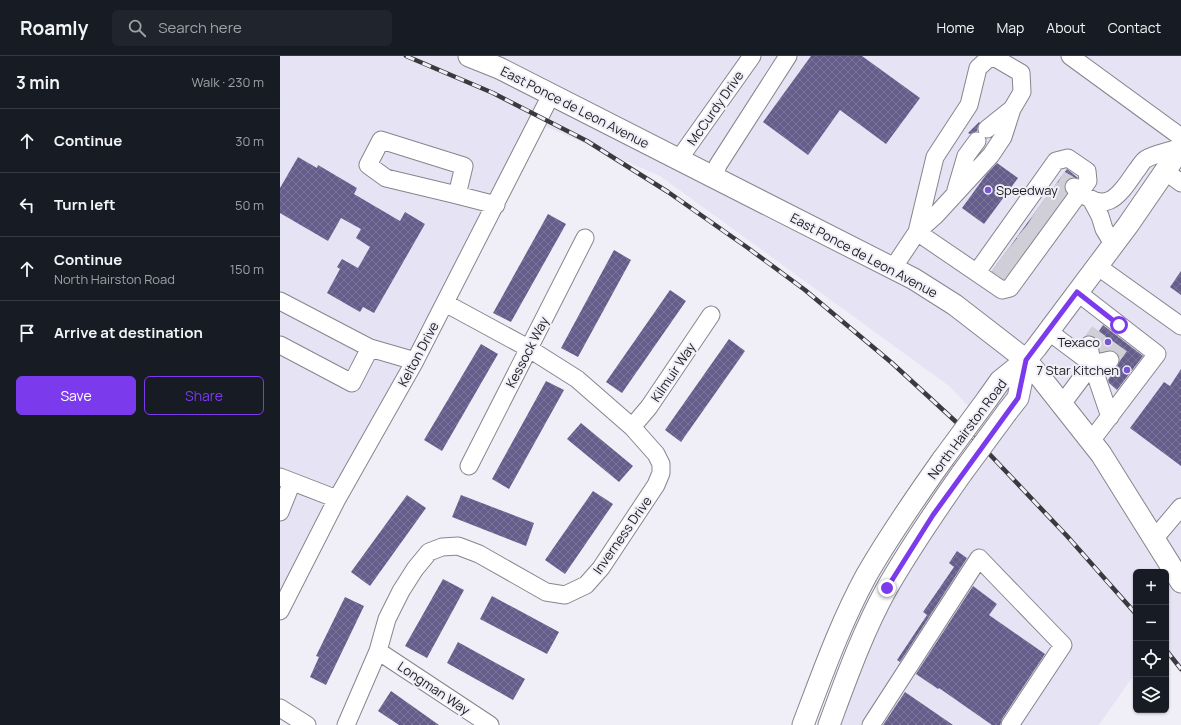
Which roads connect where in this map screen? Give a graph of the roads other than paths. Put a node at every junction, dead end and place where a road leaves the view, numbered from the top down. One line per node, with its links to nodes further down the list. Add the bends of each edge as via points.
1 (469, 56): 6 (main road, East Ponce de Leon Avenue)
2 (752, 56): 11 (street, McCurdy Drive)
3 (788, 56): 12 (street, via 718,165)
4 (991, 56): 8 (street, via 1021,73 1022,92); 18 (street, via 978,68 969,105 935,157)
5 (1070, 56): 9 (street)
6 (501, 62): 7 (main road, East Ponce de Leon Avenue)
7 (551, 95): 11 (main road, East Ponce de Leon Avenue); 16 (street, Kelton Drive)
8 (1012, 109): 15 (street, via 1003,137); 15 (street, via 982,135 966,156)
9 (1181, 137)
10 (1181, 148): 13 (main road); 17 (street, via 1144,159 1114,199)
11 (679, 159): 12 (main road, East Ponce de Leon Avenue)
12 (714, 177): 22 (main road, East Ponce de Leon Avenue)
13 (1173, 177): 20 (main road)
14 (457, 195): 14 (street, via 464,166 381,140 368,165 386,178); 16 (street)
15 (954, 196): 18 (street)
16 (496, 205): 26 (street, Kelton Drive)
17 (1036, 225): 20 (street, via 1100,216 1104,229); 23 (street); 23 (street, via 1010,288 1002,290)
18 (917, 232): 22 (street); 23 (street)
19 (586, 238): 32 (street, Kessock Way)
20 (1114, 244): 21 (main road)
21 (1097, 266): 24 (main road); 28 (street)
22 (893, 268): 34 (main road, East Ponce de Leon Avenue, via 955,305)
23 (976, 272)
24 (1077, 292): 29 (main road); 37 (street, via 1116,329 1157,354)
25 (280, 301): 31 (street)
26 (445, 302): 32 (street, Inverness Drive); 35 (street, Kelton Drive)
27 (711, 315): 38 (street, Kilmuir Way, via 649,407)
28 (1181, 326)
29 (1048, 331): 33 (street); 34 (main road)
30 (280, 345): 31 (street, via 352,383)
31 (370, 348): 35 (street)
32 (528, 348): 38 (street, Inverness Drive, via 577,379); 40 (street, Kessock Way)
33 (1097, 355): 36 (street); 37 (street)
34 (1026, 360): 36 (main road, East Ponce de Leon Avenue); 53 (main road, North Hairston Road, bridge, via 1000,381 913,502 866,576 834,644); 54 (main road, North Hairston Road, bridge, via 1018,398 933,515 887,588 856,653)
35 (415, 362): 42 (street, Kelton Drive)
36 (1062, 404): 39 (main road, East Ponce de Leon Avenue)
37 (1110, 417): 39 (street)
38 (632, 427): 48 (street, Inverness Drive, via 656,454 661,464 661,473 656,485 601,568 586,585 565,595 546,592 478,554 458,546 442,547 429,552 401,591 387,619)
39 (1091, 441): 45 (main road, East Ponce de Leon Avenue)
40 (469, 466)
41 (286, 480): 42 (street); 44 (street)
42 (337, 499): 47 (street, Kelton Drive)
43 (1181, 507): 45 (street)
44 (280, 512)
45 (1154, 539): 46 (main road, East Ponce de Leon Avenue)
46 (1181, 582)
47 (280, 611)
48 (378, 651): 51 (street, Inverness Drive); 52 (street, Longman Way)
49 (280, 708): 50 (street)
50 (307, 725)
51 (346, 725)
52 (490, 725)
53 (803, 725)
54 (829, 725)
55 (871, 725): 56 (street, via 979,558 1063,645)
56 (1010, 725)

